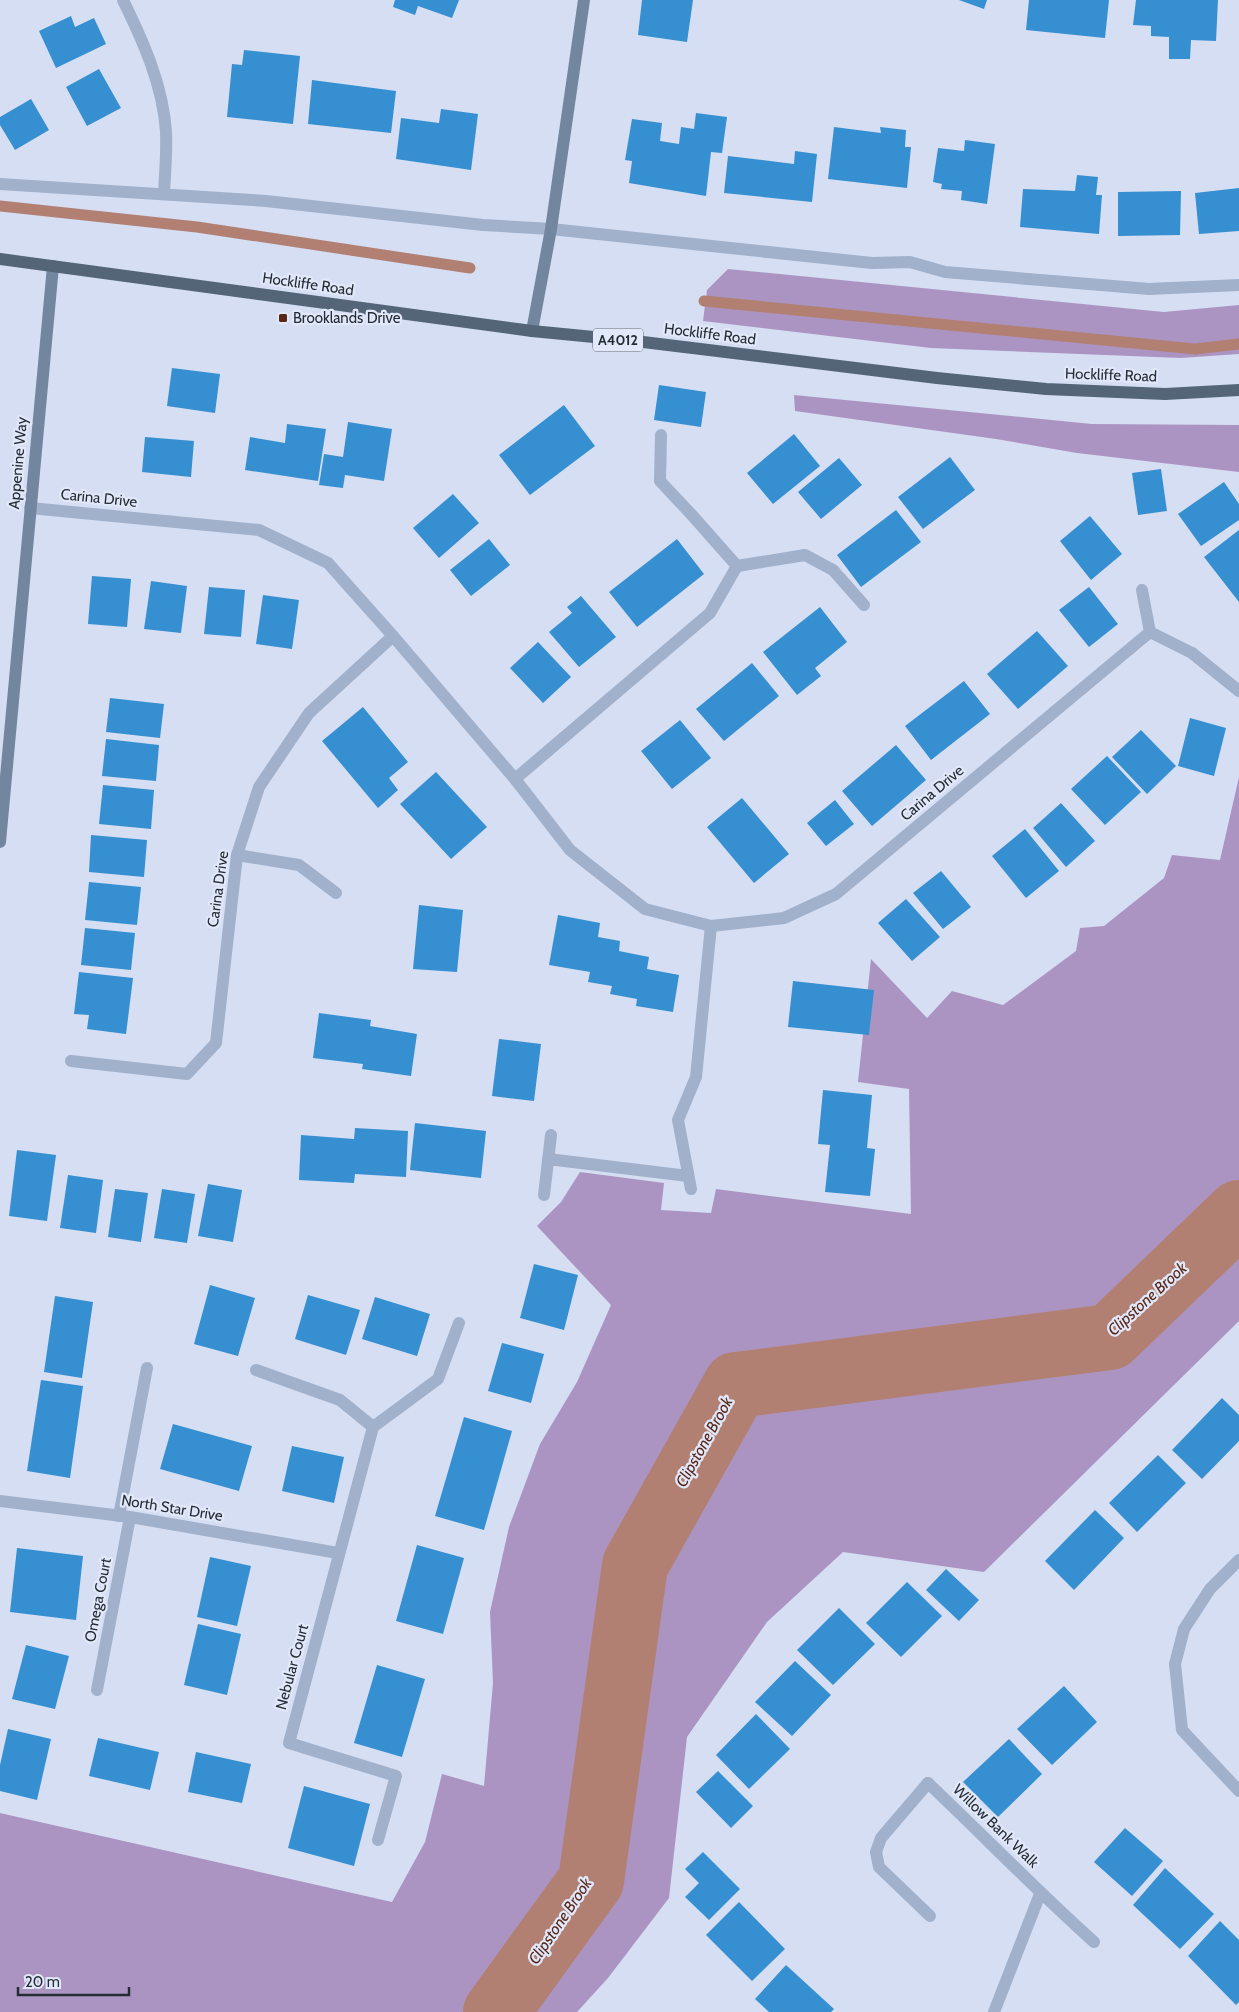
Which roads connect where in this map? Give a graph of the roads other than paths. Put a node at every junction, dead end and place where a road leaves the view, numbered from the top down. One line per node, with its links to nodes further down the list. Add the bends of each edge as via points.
1 (123, 0): 4 (street, via 144,43 158,88 166,131)
2 (584, 0): 5 (street)
3 (0, 184): 4 (street)
4 (164, 194): 5 (street)
5 (551, 229): 8 (street, via 872,263 910,262 945,272 1139,288); 9 (street)
6 (0, 259): 7 (main road, Hockliffe Road / A4012)
7 (53, 266): 9 (main road, Hockliffe Road / A4012); 12 (street, Appenine Way)
8 (1239, 285)
9 (532, 331): 10 (main road, Hockliffe Road / A4012, via 1046,389 1165,394)
10 (1239, 390)
11 (661, 435): 13 (street, via 660,481)
12 (30, 508): 17 (street, Carina Drive, via 259,530 328,563); 20 (street, Appenine Way)
13 (737, 566): 15 (street, via 805,555 833,570); 19 (street, via 710,613)
14 (1142, 590): 16 (street)
15 (864, 605)
16 (1150, 632): 18 (street, via 1192,653); 23 (street, Carina Drive, via 836,894 784,918)
17 (393, 636): 19 (street, Carina Drive); 21 (street, Carina Drive, via 309,713 259,787)
18 (1239, 691)
19 (515, 779): 23 (street, Carina Drive, via 570,850 645,909)
20 (0, 842)
21 (237, 855): 22 (street, via 298,865); 24 (street, Carina Drive, via 216,1043 187,1074)
22 (336, 893)
23 (711, 926): 26 (street, via 696,1077 678,1120 690,1183)
24 (71, 1061)
25 (552, 1135): 26 (street)
26 (548, 1159): 27 (street)
27 (544, 1195)
28 (460, 1323): 31 (street, via 438,1380)
29 (148, 1368): 33 (street, Omega Court)
30 (256, 1370): 31 (street, via 340,1400)
31 (373, 1427): 34 (street, Nebular Court)
32 (0, 1500): 33 (street, North Star Drive)
33 (124, 1516): 34 (street, North Star Drive); 36 (street, Omega Court)
34 (338, 1554): 38 (street, Nebular Court, via 289,1743 396,1776)
35 (1239, 1560): 37 (street, via 1210,1589 1184,1629 1175,1664 1182,1730)
36 (97, 1690)
37 (1239, 1791)
38 (378, 1840)
39 (1040, 1894): 40 (street, Willow Bank Walk, via 928,1783 881,1838 876,1852 878,1867); 41 (street, Willow Bank Walk); 42 (street)
40 (930, 1916)
41 (1094, 1942)
42 (994, 2012)

